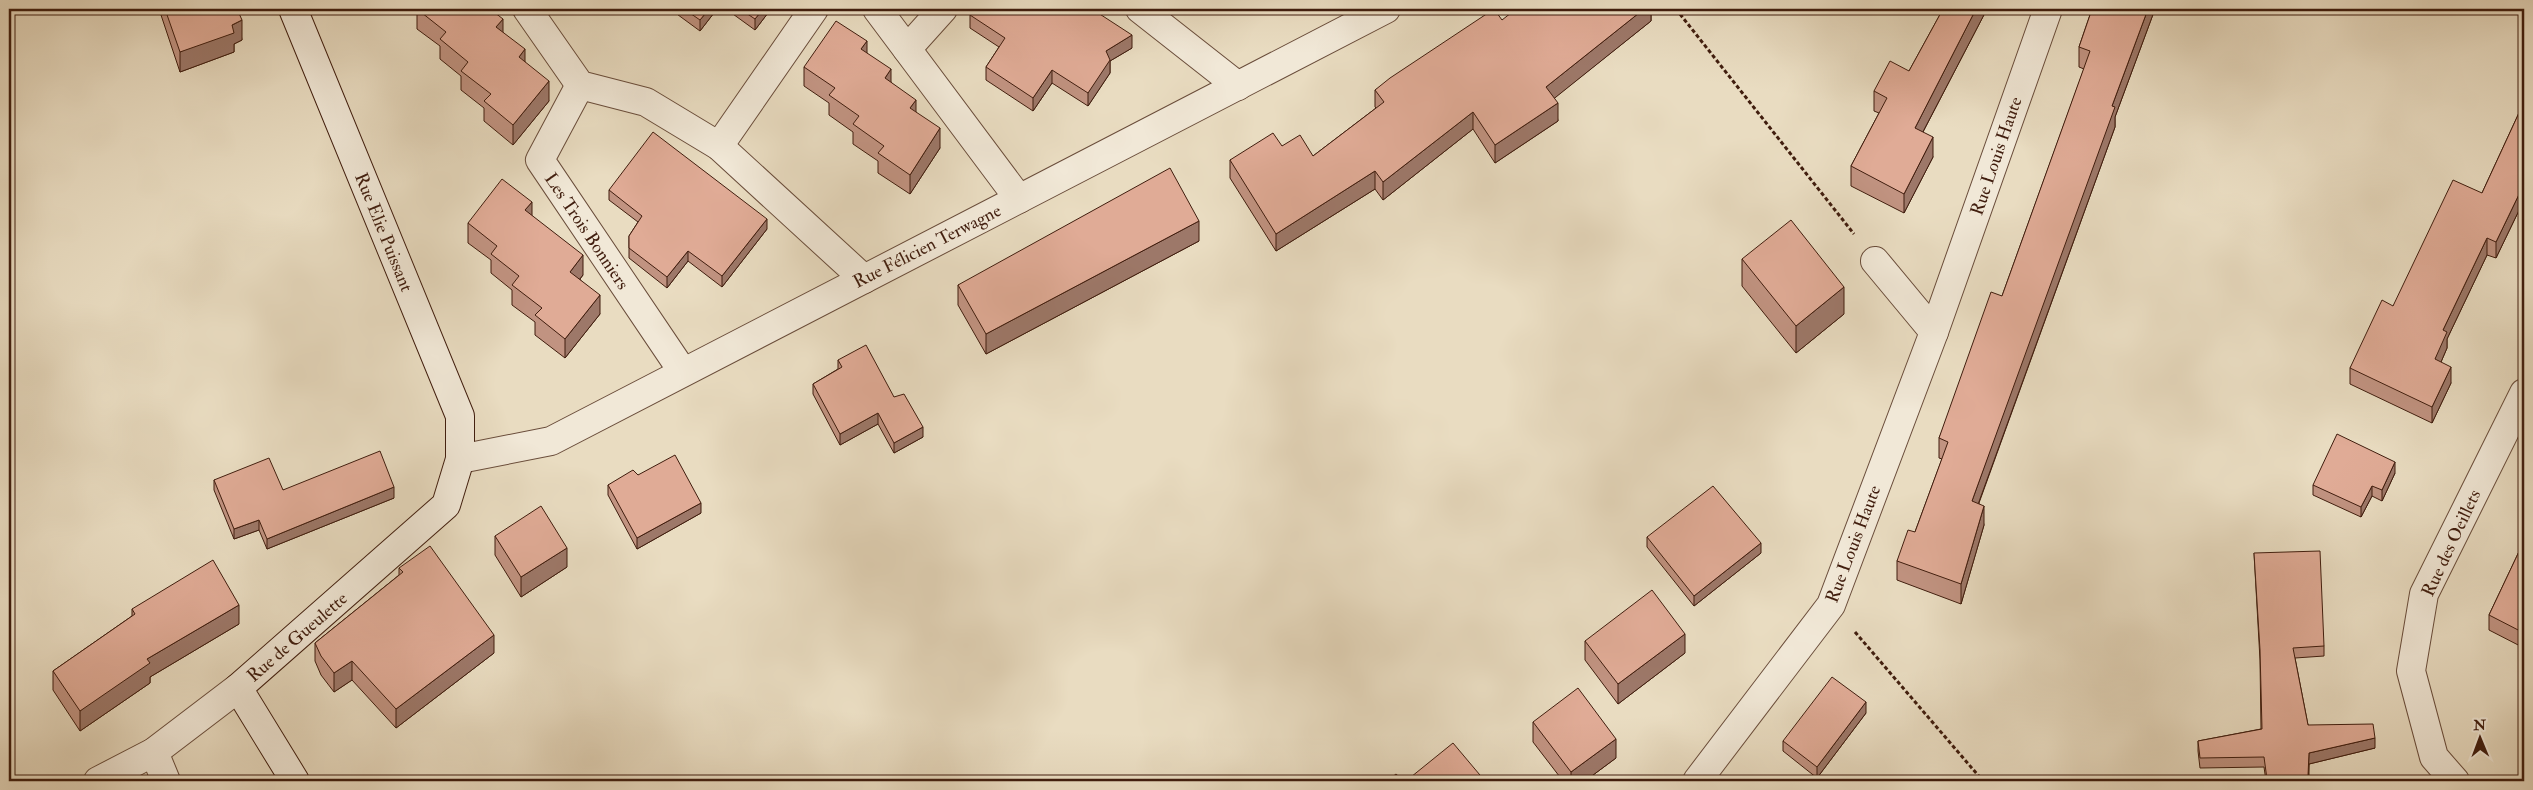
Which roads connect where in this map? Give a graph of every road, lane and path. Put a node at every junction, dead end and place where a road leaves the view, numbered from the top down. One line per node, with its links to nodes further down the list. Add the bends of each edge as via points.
1 (526, 9): 11 (street)
2 (814, 9): 13 (street)
3 (877, 9): 10 (street)
4 (944, 9): 10 (street)
5 (1140, 9): 12 (street)
6 (1383, 9): 12 (street, Rue Félicien Terwagne)
7 (1676, 9): 15 (path)
8 (2048, 9): 17 (street, Rue Louis Haute)
9 (298, 10): 20 (street, Rue Elie Puissant, via 460,416)
10 (907, 49): 14 (street)
11 (580, 85): 13 (street, via 646,102); 18 (street, Les Trois Bonniers, via 540,160)
12 (1238, 86): 14 (street, Rue Félicien Terwagne)
13 (719, 146): 16 (street)
14 (1019, 199): 16 (street, Rue Félicien Terwagne)
15 (1875, 260): 17 (street)
16 (864, 279): 18 (street, Rue Félicien Terwagne)
17 (1934, 332): 21 (street, Rue Louis Haute)
18 (683, 372): 20 (street, Rue Félicien Terwagne, via 551,441)
19 (2524, 393): 29 (street, Rue des Oeillets, via 2424,594 2411,671 2434,758)
20 (460, 459): 22 (street, Rue de Gueulette, via 446,505)
21 (1831, 605): 27 (street, Rue Louis Haute); 28 (path)
22 (238, 688): 23 (street, Rue de Gueulette); 26 (street)
23 (154, 752): 24 (street, Rue de Gueulette); 25 (street)
24 (98, 781)
25 (166, 781)
26 (295, 781)
27 (1697, 781)
28 (1983, 781)
29 (2455, 781)

